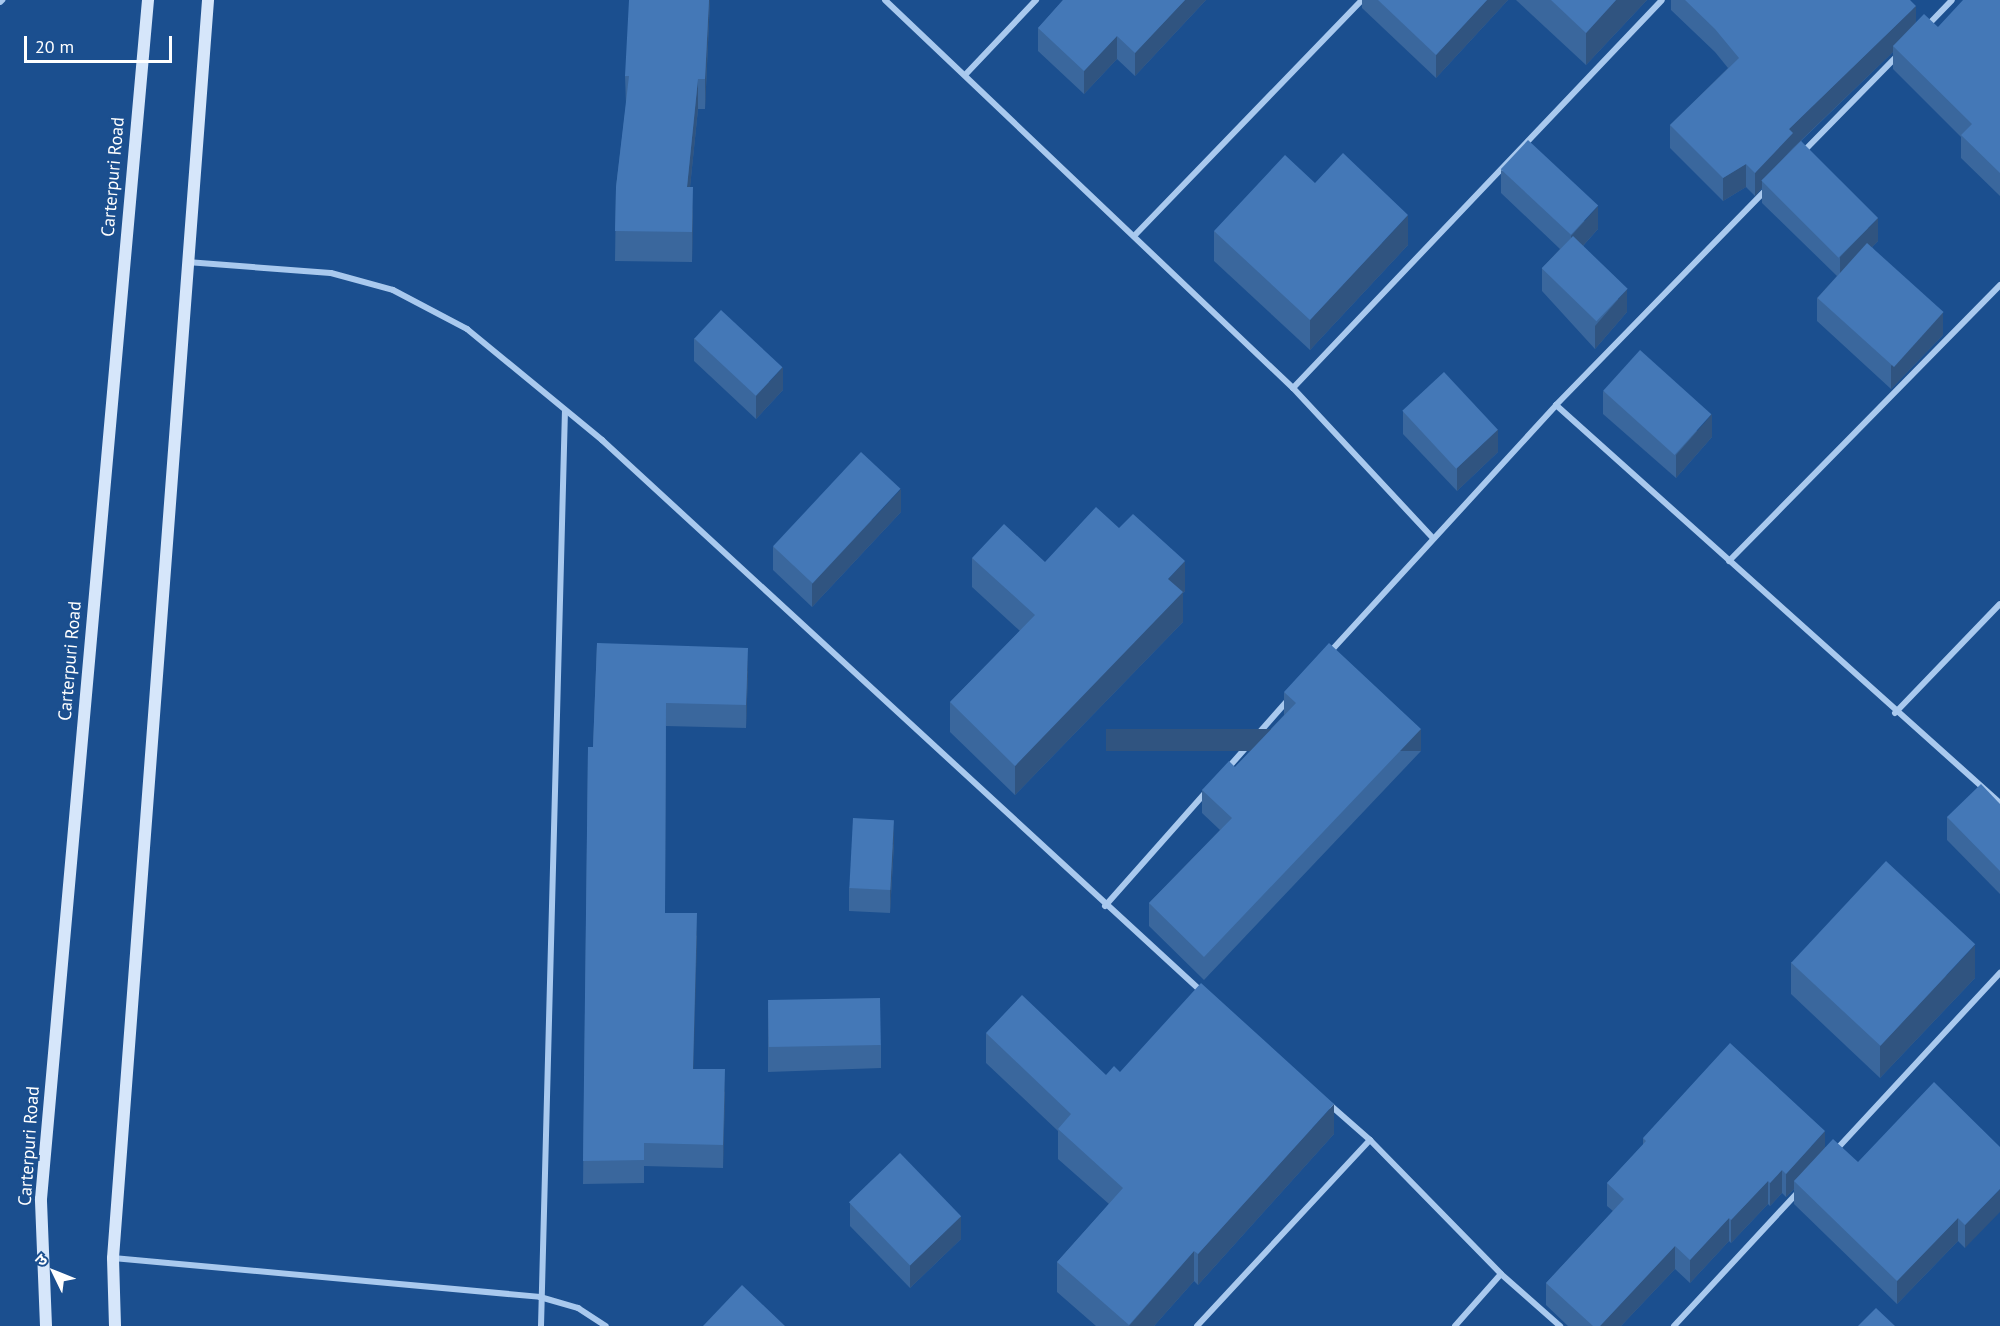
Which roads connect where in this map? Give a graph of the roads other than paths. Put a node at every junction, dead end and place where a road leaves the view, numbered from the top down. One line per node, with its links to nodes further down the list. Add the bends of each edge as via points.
1 (148, 0): 38 (main road, Carterpuri Road, via 41,1199)
2 (208, 0): 14 (main road)
3 (885, 0): 10 (street)
4 (1036, 0): 10 (street)
5 (1362, 0): 13 (street)
6 (1662, 0): 16 (street)
7 (1952, 0): 8 (street)
8 (1919, 34)
9 (1902, 51): 11 (street)
10 (966, 74): 13 (street)
11 (1795, 160)
12 (1771, 186): 17 (street)
13 (1136, 234): 16 (street)
14 (186, 262): 18 (street, via 331,273 393,290 467,329); 35 (main road)
15 (2000, 285): 20 (street)
16 (1293, 388): 19 (street)
17 (1556, 405): 19 (street); 20 (street)
18 (566, 410): 28 (street); 37 (street)
19 (1432, 537): 22 (street)
20 (1729, 561): 24 (street)
21 (2000, 604): 24 (street)
22 (1323, 660)
23 (1292, 695): 25 (street)
24 (1896, 712): 27 (street)
25 (1222, 774)
26 (1214, 783): 28 (street)
27 (2000, 803)
28 (1105, 906): 30 (street)
29 (2000, 973): 33 (street)
30 (1211, 1000)
31 (1326, 1101): 32 (street)
32 (1370, 1140): 36 (street); 42 (street)
33 (1825, 1162)
34 (1802, 1188): 45 (street)
35 (113, 1258): 37 (street); 39 (main road)
36 (1501, 1274): 43 (street); 44 (street)
37 (540, 1298): 40 (street); 41 (street, via 578,1308)
38 (46, 1326)
39 (115, 1326)
40 (541, 1326)
41 (606, 1326)
42 (1197, 1326)
43 (1455, 1326)
44 (1560, 1326)
45 (1674, 1326)

